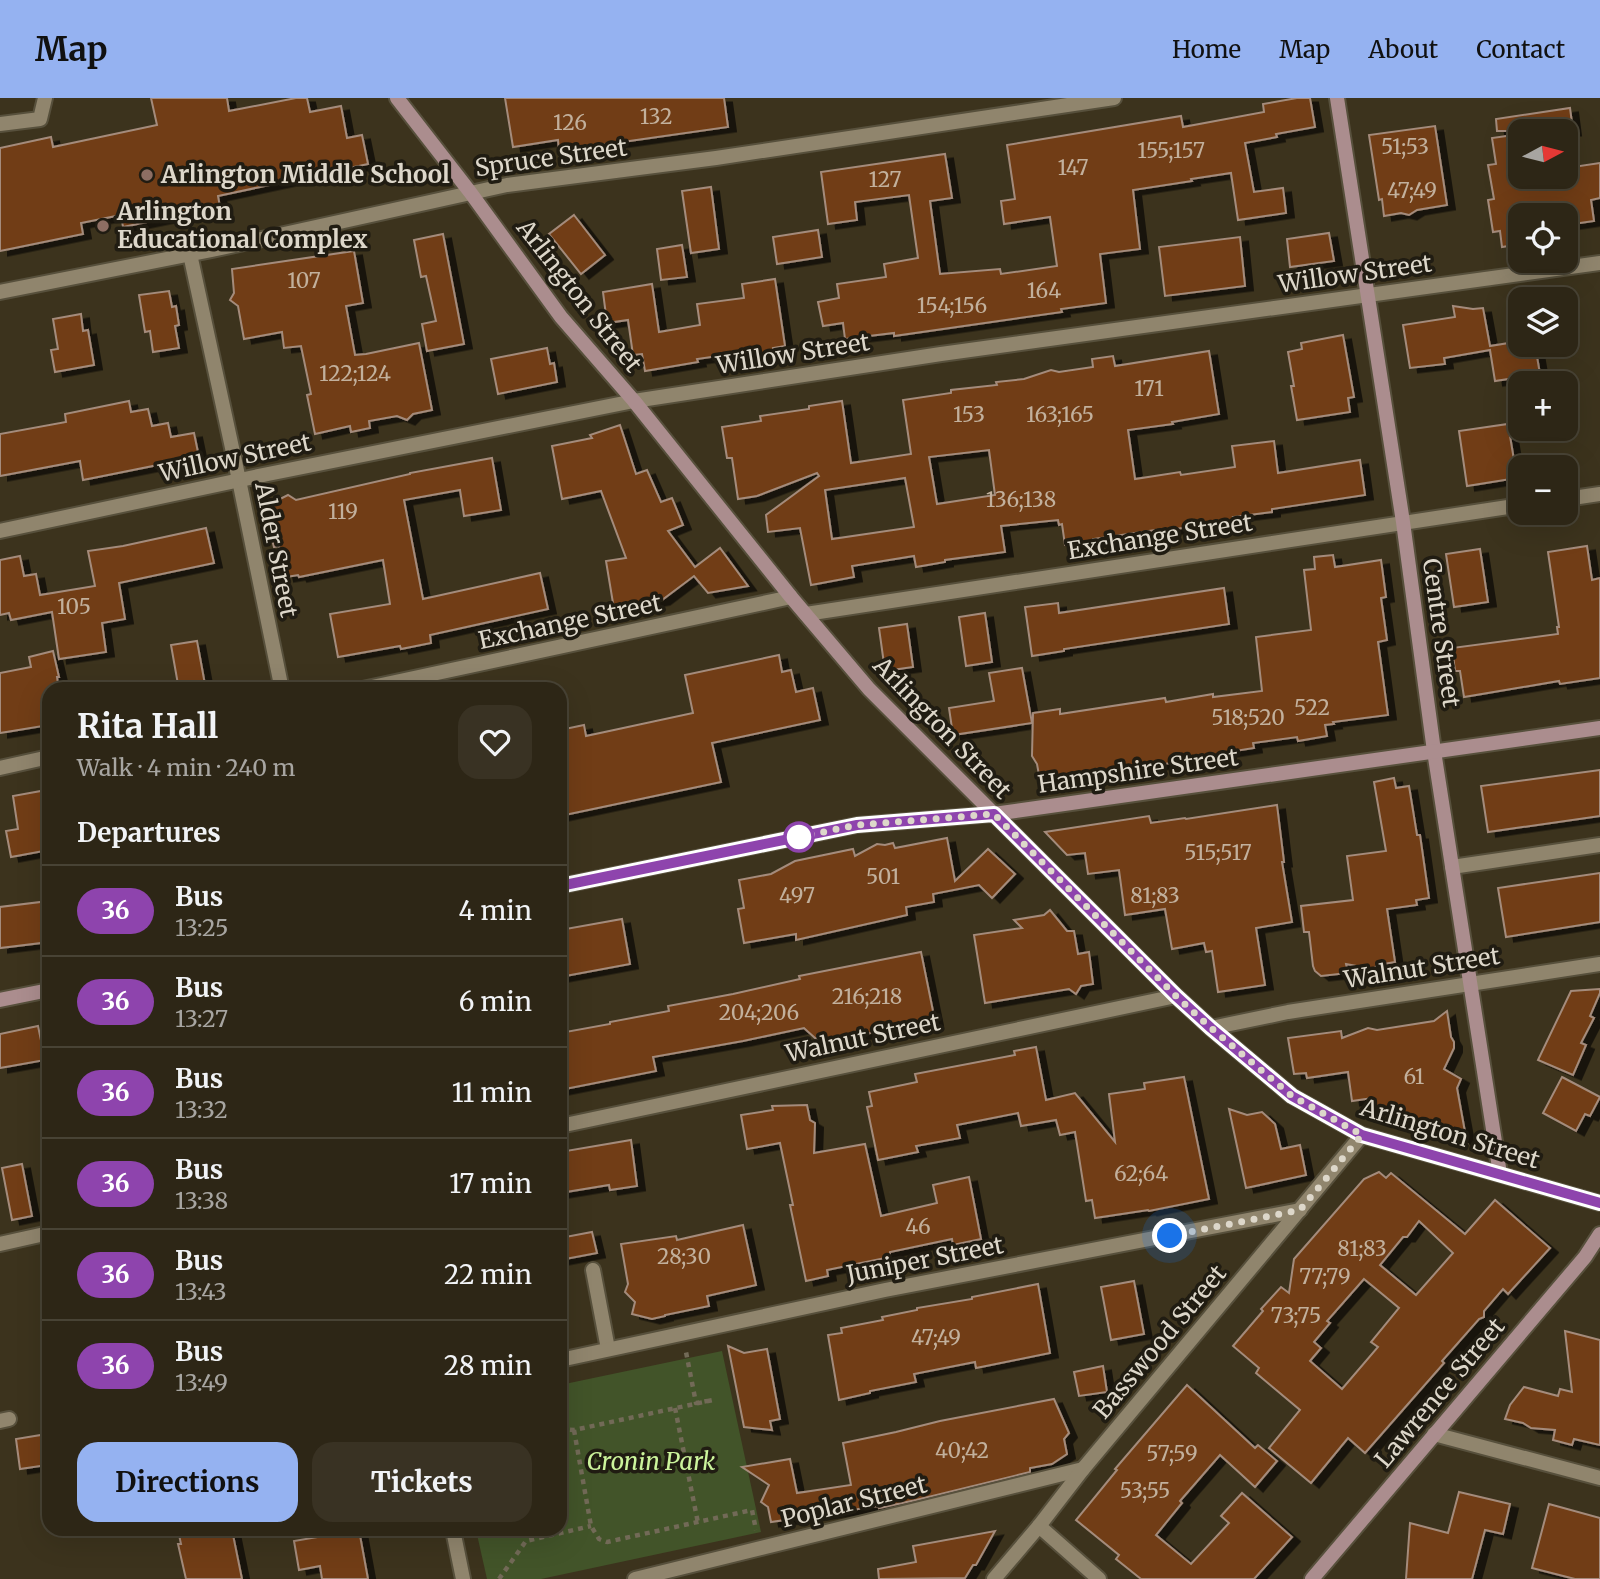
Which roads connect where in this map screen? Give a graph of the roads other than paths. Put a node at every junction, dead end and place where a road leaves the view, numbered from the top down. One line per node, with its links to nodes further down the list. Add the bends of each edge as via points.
1 (45, 98): 5 (street, via 40,119)
2 (397, 98): 6 (street, Arlington Street)
3 (1114, 98): 6 (street, Spruce Street)
4 (1337, 98): 10 (street, Centre Street)
5 (0, 124)
6 (470, 192): 7 (street, Spruce Street); 11 (street, Arlington Street, via 561,317)
7 (190, 254): 9 (street, Spruce Street); 12 (street, Alder Street)
8 (1600, 263): 10 (street, Willow Street)
9 (0, 292)
10 (1367, 296): 11 (street, Willow Street); 16 (street, Centre Street)
11 (634, 401): 12 (street, Willow Street); 18 (street, Arlington Street)
12 (239, 480): 17 (street, Willow Street); 20 (street, Alder Street)
13 (1600, 494): 14 (street)
14 (1578, 497)
15 (1508, 507): 16 (street, Exchange Street)
16 (1403, 523): 19 (street, Exchange Street); 23 (street, Centre Street)
17 (0, 531)
18 (791, 597): 19 (street, Arlington Street); 21 (street, Exchange Street)
19 (806, 614): 26 (street, Arlington Street, via 869,689)
20 (280, 682)
21 (395, 682)
22 (1600, 728): 23 (street, Hampshire Street)
23 (1434, 751): 26 (street, Hampshire Street); 28 (street, Centre Street)
24 (42, 759): 25 (street)
25 (0, 768)
26 (994, 814): 29 (street, Hampshire Street, via 857,825); 33 (street, Arlington Street)
27 (1600, 845): 28 (street)
28 (1452, 867): 31 (street, Centre Street)
29 (567, 885)
30 (1600, 964): 31 (street, Walnut Street)
31 (1470, 983): 35 (street, Walnut Street); 38 (street, Centre Street)
32 (42, 991): 34 (street)
33 (1176, 996): 35 (street, Arlington Street); 36 (street, Walnut Street)
34 (0, 1000)
35 (1211, 1028): 37 (street, Arlington Street, via 1292,1096)
36 (567, 1125)
37 (1362, 1135): 38 (street, Arlington Street); 40 (street, Basswood Street)
38 (1500, 1174): 39 (street, Arlington Street)
39 (1600, 1203)
40 (1300, 1210): 45 (street, Juniper Street); 48 (street, Basswood Street)
41 (1600, 1234): 47 (street, Lawrence Street)
42 (42, 1235): 43 (street)
43 (0, 1244)
44 (593, 1270): 45 (street)
45 (608, 1349): 46 (street, Juniper Street)
46 (567, 1358)
47 (1434, 1434): 49 (street); 56 (street, Lawrence Street)
48 (1083, 1469): 50 (street, Basswood Street); 53 (street, Poplar Street)
49 (1600, 1478)
50 (1039, 1526): 54 (street, Basswood Street); 55 (street)
51 (454, 1536): 52 (street)
52 (463, 1579)
53 (635, 1579)
54 (994, 1579)
55 (1099, 1579)
56 (1312, 1579)

